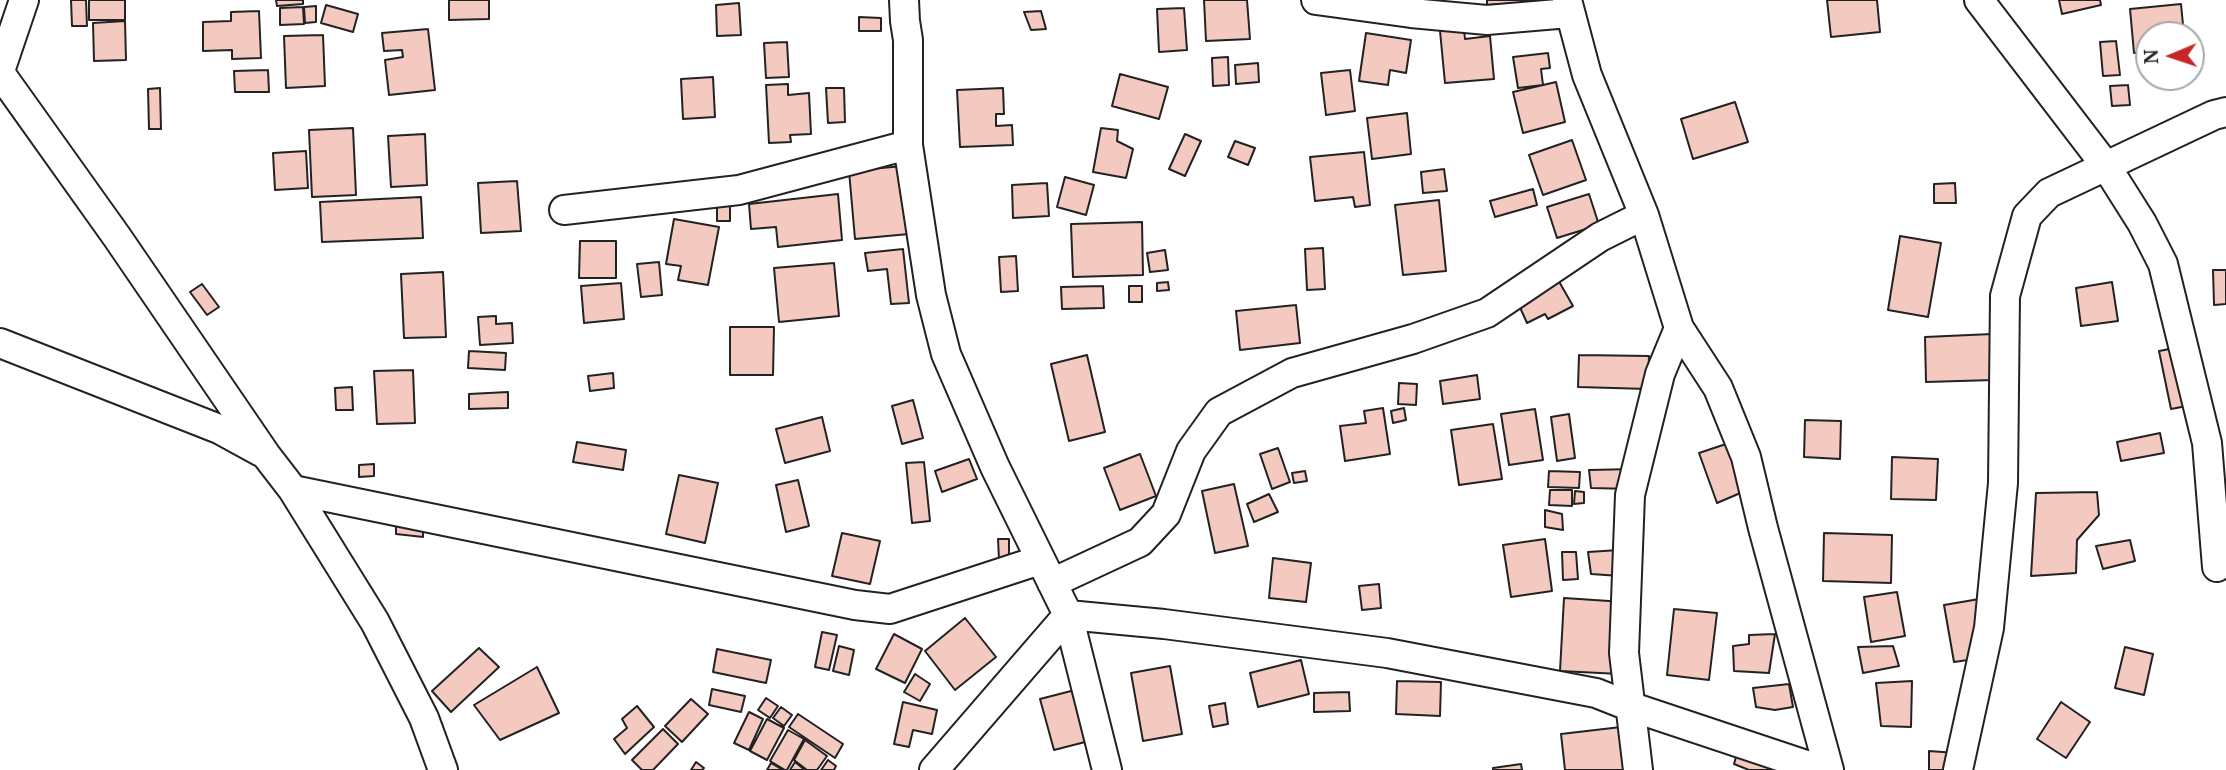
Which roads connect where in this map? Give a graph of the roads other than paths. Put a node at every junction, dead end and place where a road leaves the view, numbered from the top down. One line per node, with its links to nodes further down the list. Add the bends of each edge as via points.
1 (4, 0): 7 (street)
2 (24, 0): 7 (street)
3 (904, 0): 10 (street)
4 (1316, 0): 6 (street, via 1487,20)
5 (1979, 0): 11 (street)
6 (1568, 7): 13 (street, via 1587,75)
7 (13, 32): 8 (street)
8 (0, 72): 16 (street)
9 (2226, 112): 11 (street)
10 (908, 145): 12 (street, via 739,190); 19 (street, via 931,295 946,354)
11 (2106, 166): 18 (street, via 2164,264 2207,443); 28 (street, via 2049,193 2026,216 2005,296 2003,483 1989,628)
12 (564, 210)
13 (1644, 215): 14 (street); 19 (street, via 1600,237 1487,313 1292,373 1219,412 1191,451 1166,514 1140,542)
14 (1679, 328): 21 (street, via 1660,374 1630,495 1624,653); 27 (street, via 1718,388 1746,457)
15 (0, 343): 16 (street, via 219,429)
16 (267, 455): 17 (street)
17 (293, 490): 19 (street, via 890,609); 22 (street, via 374,622 424,718)
18 (2217, 567)
19 (1046, 572): 20 (street)
20 (1068, 615): 21 (street, via 1387,653 1596,692); 23 (street); 24 (street)
21 (1629, 706): 25 (street); 26 (street)
22 (443, 770)
23 (934, 770)
24 (1107, 770)
25 (1638, 770)
26 (1821, 770)
27 (1829, 770)
28 (1958, 770)

